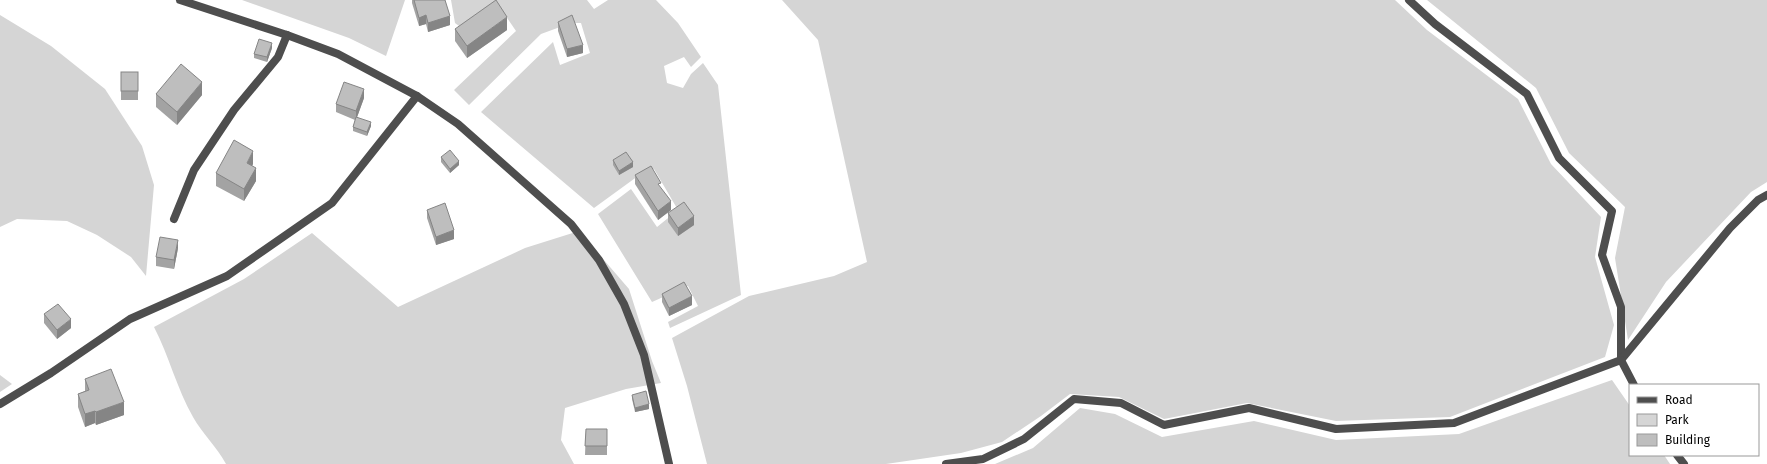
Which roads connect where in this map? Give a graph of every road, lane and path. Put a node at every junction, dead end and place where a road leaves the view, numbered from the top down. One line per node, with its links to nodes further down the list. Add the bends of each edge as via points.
1 (180, 0): 3 (street)
2 (1409, 0): 7 (street, via 1435,24 1527,94 1559,158 1612,211 1602,255 1621,307)
3 (287, 35): 4 (street, via 338,54); 6 (street, via 278,57 234,110 194,170)
4 (417, 96): 9 (street, via 332,203 227,276 130,319); 11 (street, via 458,124 571,224 599,260 624,304 644,356)
5 (1767, 195): 7 (street, via 1758,200 1730,228)
6 (174, 219)
7 (1621, 360): 8 (street); 12 (street, via 1454,423 1336,429 1249,408 1164,425 1121,403 1074,399 1024,439 983,459)
8 (1633, 384)
9 (0, 404)
10 (1678, 456): 13 (street)
11 (669, 464)
12 (946, 464)
13 (1684, 464)

